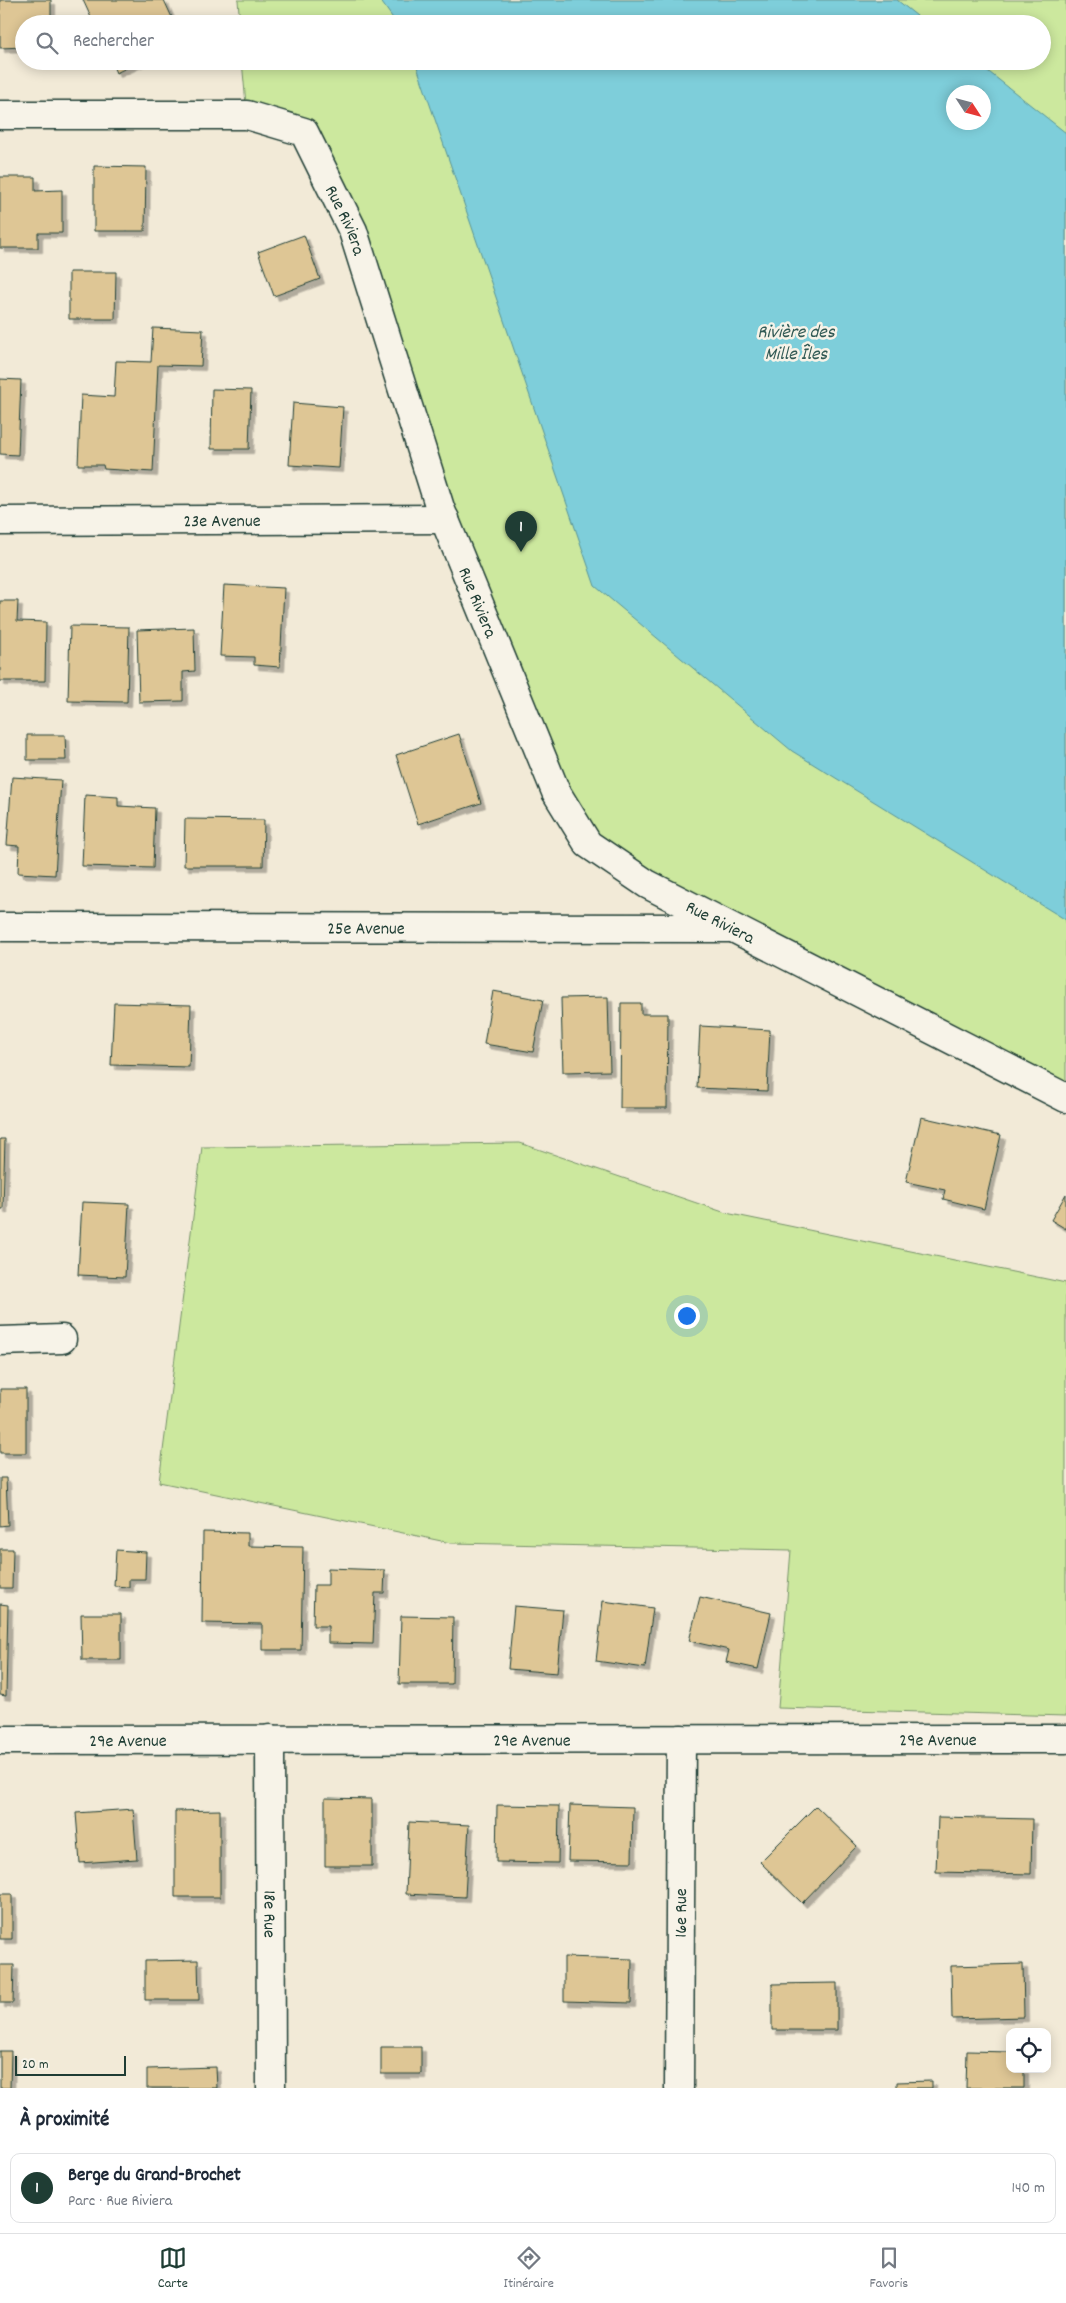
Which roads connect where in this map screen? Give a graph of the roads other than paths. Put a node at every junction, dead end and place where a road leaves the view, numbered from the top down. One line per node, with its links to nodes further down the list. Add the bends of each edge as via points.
1 (0, 115): 2 (street, Rue Riviera, via 247,115 304,132 353,231)
2 (445, 519): 3 (street, 23e Avenue); 5 (street, Rue Riviera, via 556,792 588,844 647,884)
3 (0, 521)
4 (0, 927): 5 (street, 25e Avenue)
5 (734, 928): 6 (street, Rue Riviera)
6 (1066, 1098)
7 (62, 1339): 8 (street)
8 (0, 1341)
9 (270, 1739): 10 (street, 29e Avenue); 12 (street, 29e Avenue); 13 (street, 18e Rue)
10 (681, 1739): 11 (street, 29e Avenue); 14 (street, 16e Rue)
11 (1066, 1739)
12 (0, 1740)
13 (270, 2088)
14 (679, 2088)

